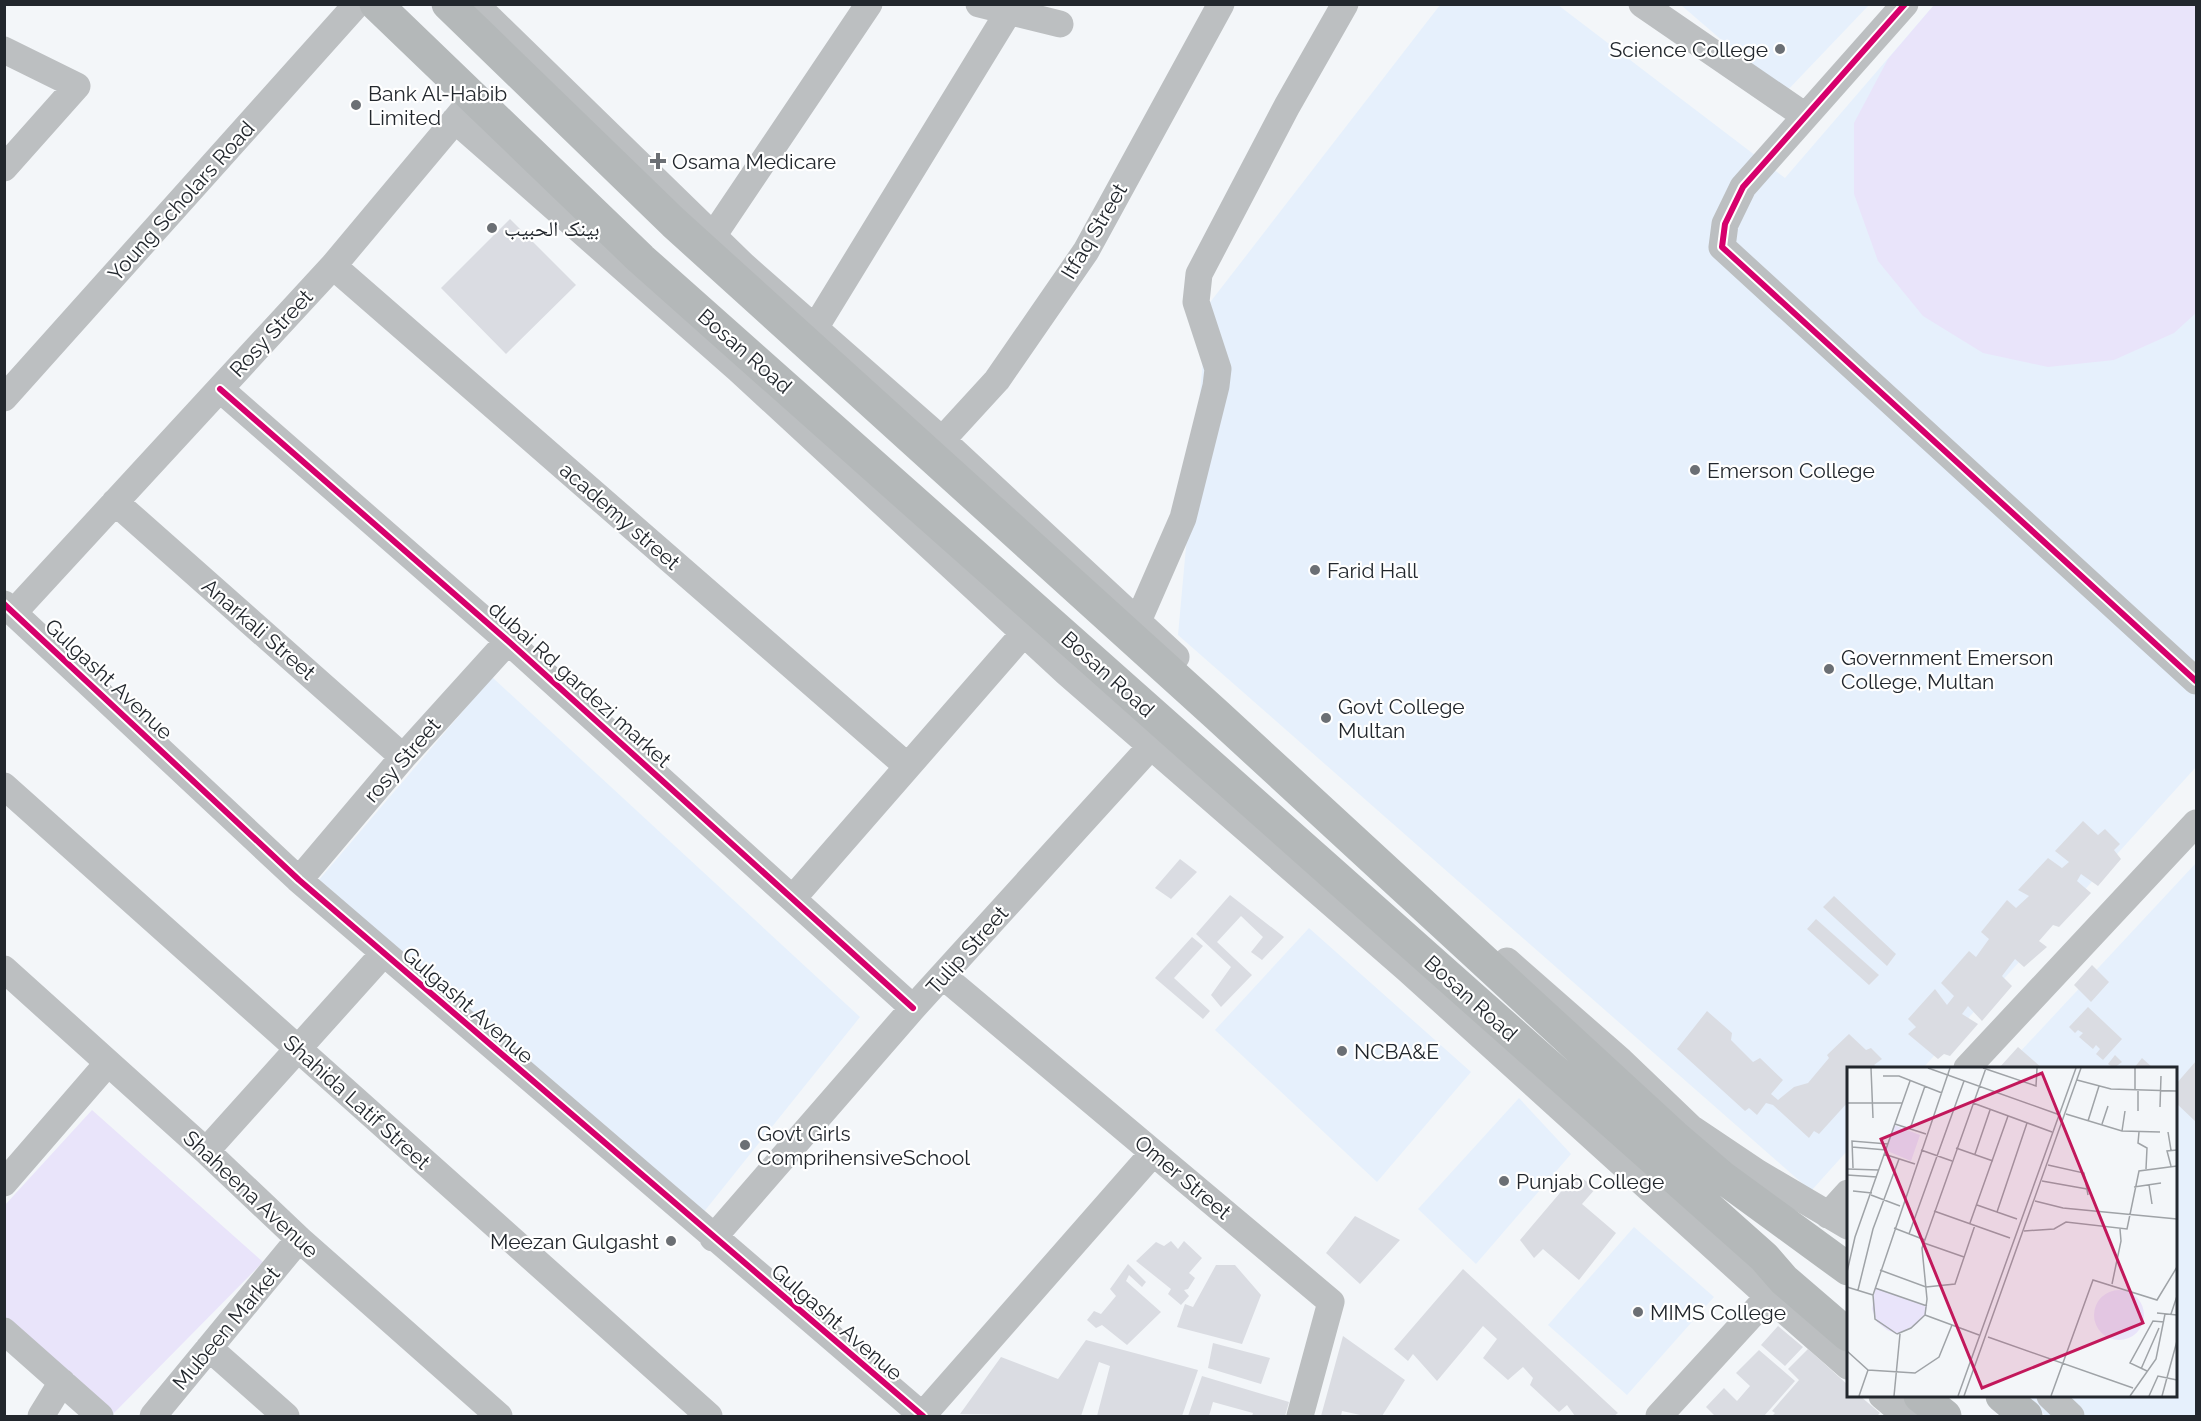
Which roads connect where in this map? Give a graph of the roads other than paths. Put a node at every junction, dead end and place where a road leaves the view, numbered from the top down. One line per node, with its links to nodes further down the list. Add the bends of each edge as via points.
1 (357, 4): 23 (street, Young Scholars Road)
2 (376, 4): 14 (main road, Bosan Road)
3 (448, 4): 17 (main road, Bosan Road)
4 (475, 4): 18 (street)
5 (869, 4): 18 (street)
6 (979, 4): 11 (street)
7 (1221, 4): 24 (street, Itfaq Street, via 1086,251)
8 (1345, 4): 28 (street, via 1198,274 1196,302 1218,369 1216,386 1183,518)
9 (1642, 4): 15 (street)
10 (1905, 4): 15 (street)
11 (1009, 11): 12 (street); 21 (street)
12 (1060, 24)
13 (4, 50): 16 (street, via 77,86)
14 (464, 110): 19 (main road, Bosan Road); 20 (street, Rosy Street); 29 (street)
15 (1805, 116): 31 (street, via 1743,187 1725,224 1722,247)
16 (4, 168)
17 (674, 223): 19 (main road); 24 (main road, Bosan Road)
18 (713, 236): 21 (street)
19 (640, 259): 26 (main road, Bosan Road)
20 (333, 266): 22 (street, Rosy Street); 34 (street, academy street)
21 (815, 328): 24 (street)
22 (220, 389): 25 (street, Rosy Street); 30 (street, dubai Rd gardezi market)
23 (4, 398)
24 (944, 454): 26 (main road); 28 (street); 53 (main road, Bosan Road, via 1682,1143 1722,1178)
25 (116, 502): 27 (street, Rosy Street); 33 (street, Anarkali Street)
26 (917, 503): 54 (main road, Bosan Road, via 1764,1257)
27 (9, 608): 37 (street, Gulgasht Avenue)
28 (1138, 621): 50 (street, via 1351,824 1622,1061 1691,1128)
29 (1025, 632): 32 (street); 34 (street)
30 (508, 641): 33 (street, rosy Street); 38 (street, dubai Rd gardezi market)
31 (2196, 681)
32 (1152, 745): 41 (street, Tulip Street); 54 (street)
33 (404, 757): 37 (street, rosy Street)
34 (907, 766): 38 (street)
35 (4, 786): 43 (street, Shahida Latif Street)
36 (2196, 823): 45 (street)
37 (299, 880): 39 (street, Gulgasht Avenue)
38 (794, 897): 42 (street, dubai Rd gardezi market)
39 (384, 953): 43 (street); 51 (street, Gulgasht Avenue)
40 (4, 969): 44 (street, Shaheena Avenue)
41 (943, 976): 42 (street, Tulip Street); 47 (street, Omer Street)
42 (913, 1008): 51 (street, Tulip Street)
43 (298, 1050): 46 (street); 70 (street, Shahida Latif Street)
44 (107, 1064): 46 (street, Shaheena Avenue); 48 (street)
45 (1968, 1067)
46 (206, 1151): 52 (street, Shaheena Avenue)
47 (1153, 1153): 64 (street); 71 (street, Omer Street, via 1331,1302)
48 (8, 1172)
49 (1847, 1196): 50 (street)
50 (1838, 1220)
51 (713, 1238): 64 (street, Gulgasht Avenue)
52 (299, 1239): 57 (street, Mubeen Market); 69 (street, Shaheena Avenue)
53 (1847, 1268)
54 (1776, 1289): 56 (main road, Bosan Road); 58 (street); 72 (street)
55 (4, 1331): 59 (street)
56 (1847, 1334)
57 (209, 1348): 67 (street, Mubeen Market); 68 (street)
58 (1847, 1365)
59 (62, 1382): 65 (street); 66 (street)
60 (1884, 1397): 73 (street)
61 (1922, 1397): 74 (main road)
62 (2004, 1397): 75 (main road)
63 (2052, 1397): 76 (street)
64 (908, 1412)
65 (41, 1416)
66 (100, 1416)
67 (153, 1416)
68 (286, 1416)
69 (499, 1416)
70 (709, 1416)
71 (1300, 1416)
72 (1659, 1416)
73 (1906, 1416)
74 (1945, 1416)
75 (2026, 1416)
76 (2071, 1416)

